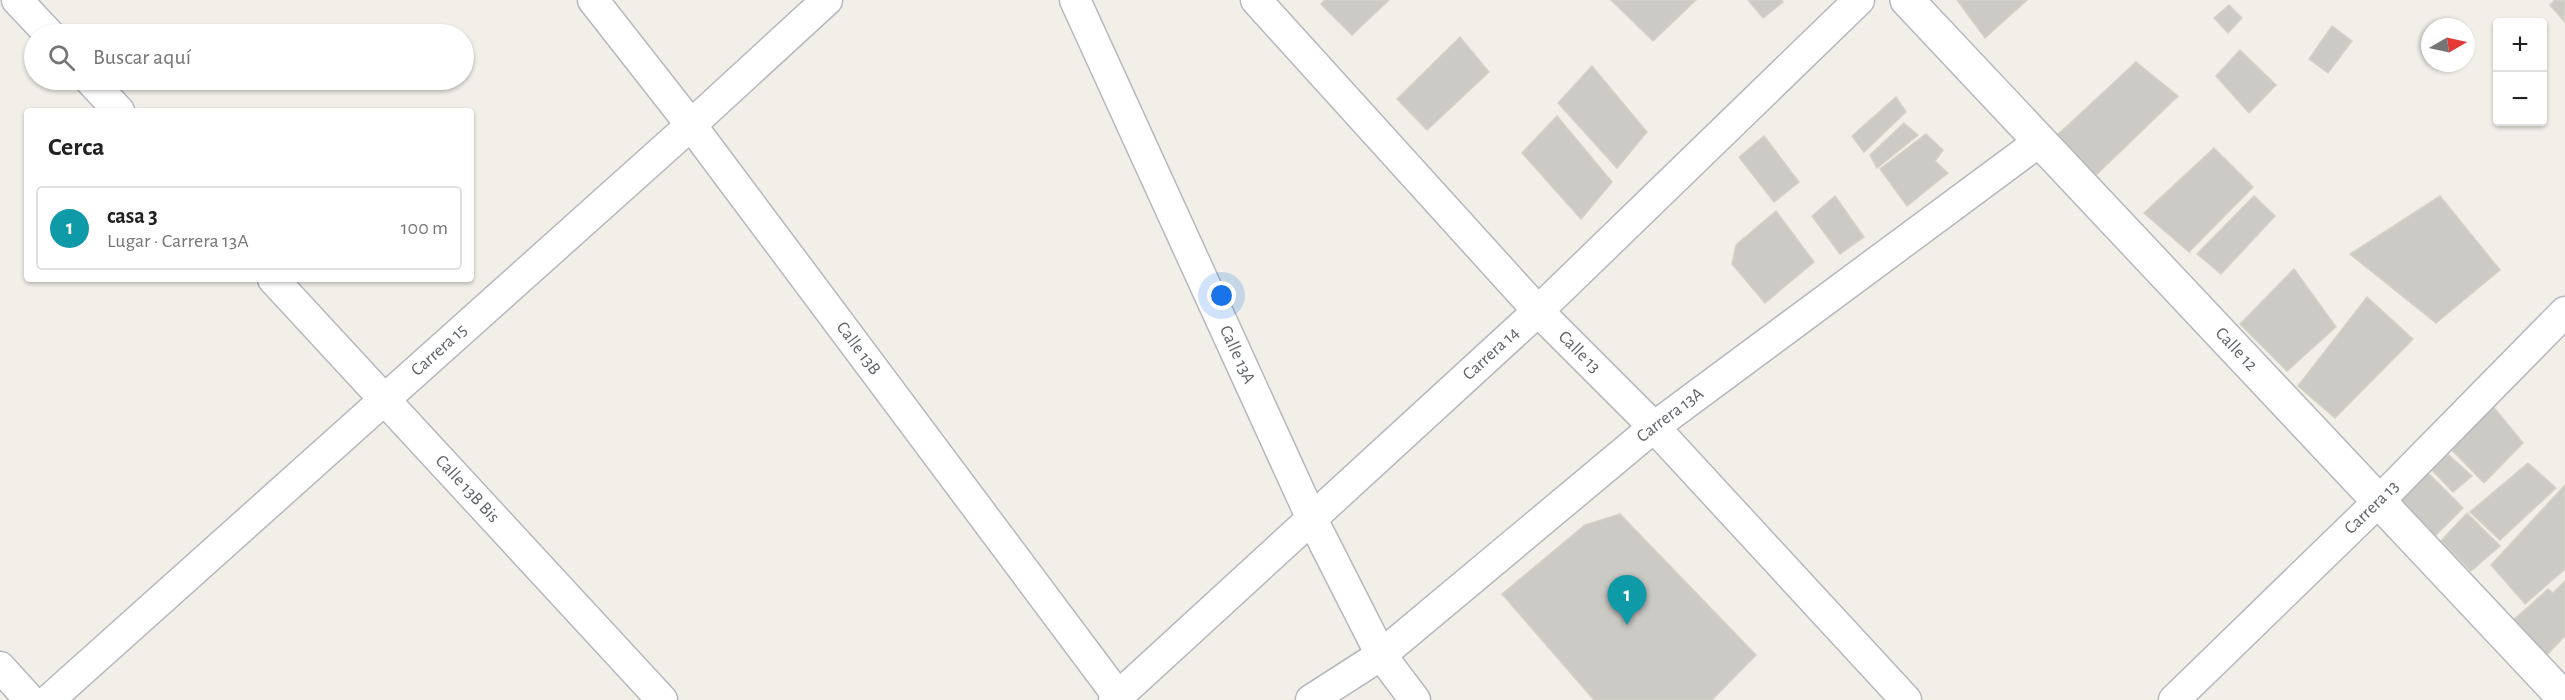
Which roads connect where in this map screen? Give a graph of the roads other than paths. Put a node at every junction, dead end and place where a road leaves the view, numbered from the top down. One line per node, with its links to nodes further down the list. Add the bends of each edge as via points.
1 (10, 0): 9 (street)
2 (17, 0): 10 (street)
3 (593, 0): 13 (street, Calle 13B)
4 (827, 0): 13 (street, Carrera 15)
5 (1075, 0): 21 (street, Calle 13A)
6 (1256, 0): 16 (street, Calle 13)
7 (1859, 0): 16 (street, Carrera 14)
8 (1907, 0): 14 (street, Calle 12)
9 (0, 10)
10 (40, 24)
11 (99, 90): 12 (street)
12 (116, 108)
13 (691, 125): 18 (street, Carrera 15); 24 (street, Calle 13B)
14 (2040, 141): 19 (street, Carrera 13A); 20 (street, Calle 12)
15 (276, 282): 18 (street, Calle 13B Bis)
16 (1538, 311): 19 (street, Calle 13); 21 (street, Carrera 14)
17 (2565, 312): 20 (street, Carrera 13)
18 (383, 399): 27 (street, Carrera 15); 28 (street, Calle 13B Bis)
19 (1654, 427): 22 (street, Carrera 13A); 31 (street, Calle 13)
20 (2379, 501): 25 (street, Calle 12); 32 (street, Carrera 13)
21 (1312, 519): 22 (street, Calle 13A); 24 (street, Carrera 14)
22 (1380, 654): 29 (street, Carrera 13A); 30 (street, Calle 13A)
23 (0, 667): 26 (street)
24 (1118, 699)
25 (2565, 699)
26 (30, 700)
27 (49, 700)
28 (662, 700)
29 (1311, 700)
30 (1415, 700)
31 (1906, 700)
32 (2174, 700)

